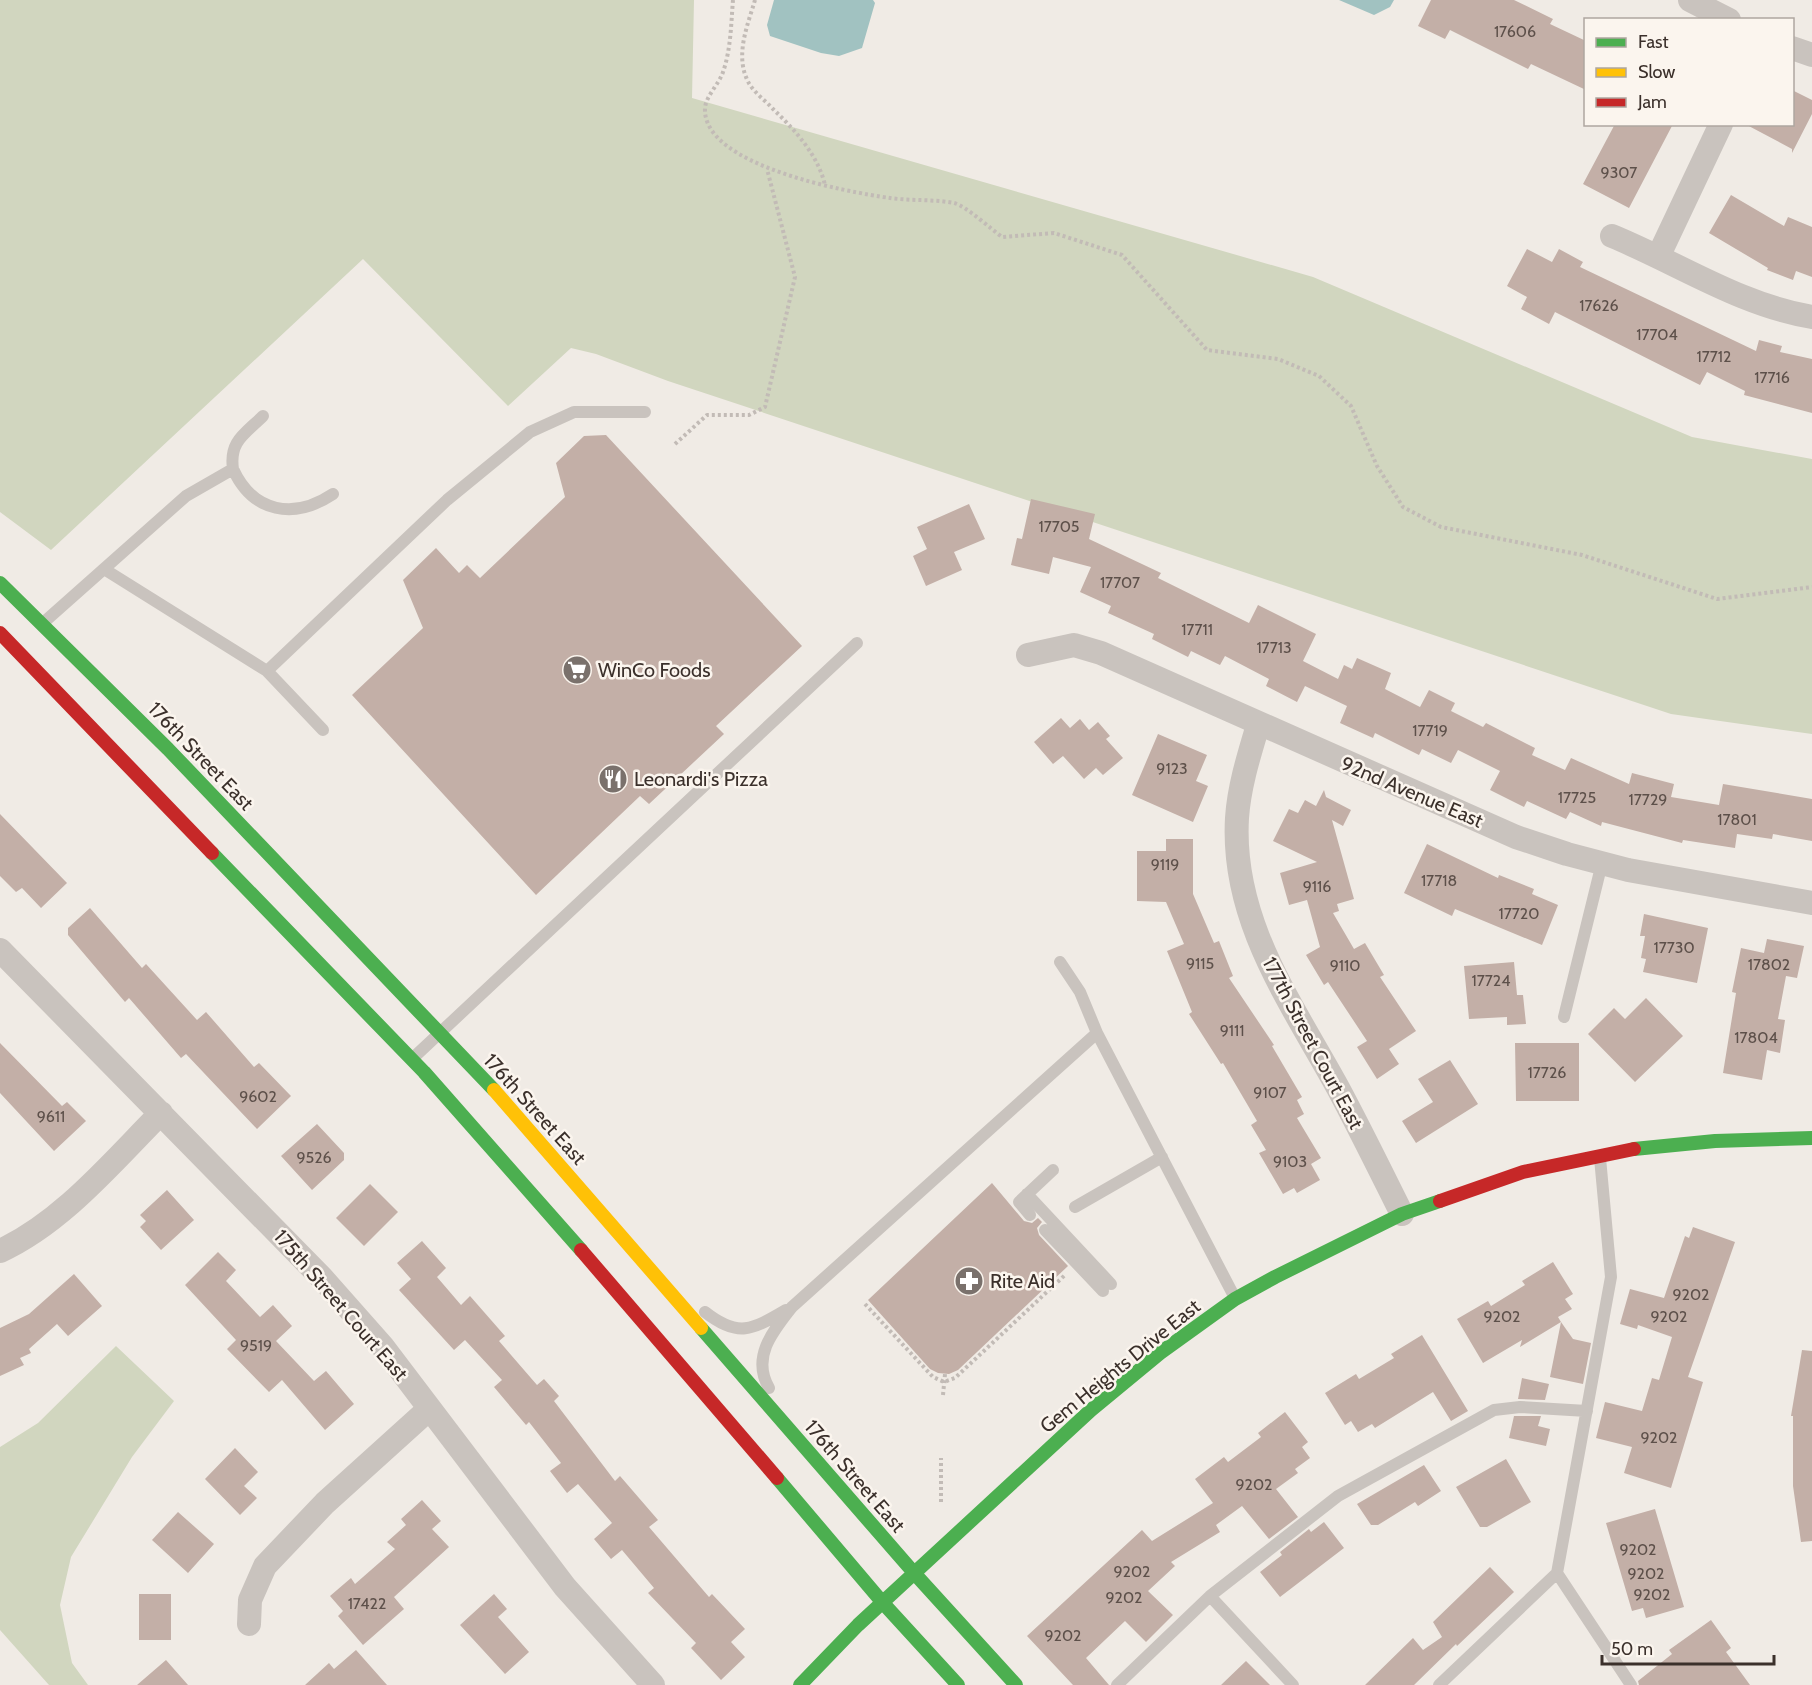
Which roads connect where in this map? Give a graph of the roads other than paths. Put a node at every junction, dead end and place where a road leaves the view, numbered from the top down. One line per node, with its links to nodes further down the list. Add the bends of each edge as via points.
1 (1690, 0): 2 (street)
2 (1725, 18)
3 (1794, 49): 4 (street)
4 (1812, 55)
5 (1720, 126): 7 (street)
6 (1612, 236): 7 (street)
7 (1659, 255): 8 (street, via 1712,285 1795,314)
8 (1812, 316)
9 (645, 411): 19 (lane, via 574,412 530,432 447,500)
10 (263, 416): 11 (lane, via 234,444)
11 (233, 469): 12 (lane, via 252,498 266,506 303,507); 13 (lane, via 186,496)
12 (333, 494)
13 (104, 568): 15 (lane); 19 (lane)
14 (0, 583): 15 (main road, 176th Street East)
15 (43, 623): 27 (main road, 176th Street East)
16 (0, 633): 29 (main road)
17 (857, 643): 27 (lane)
18 (1028, 655): 20 (street, 92nd Avenue East, via 1074,645 1101,653)
19 (267, 671): 21 (lane)
20 (1258, 725): 22 (street, 92nd Avenue East, via 1516,837); 37 (street, 177th Street Court East, via 1237,818 1243,897 1268,964 1337,1086)
21 (323, 730)
22 (1602, 863): 23 (street, 92nd Avenue East); 26 (lane)
23 (1812, 903)
24 (0, 951): 30 (street, 175th Street Court East)
25 (1060, 962): 28 (lane, via 1080,992)
26 (1564, 1017)
27 (440, 1033): 29 (lane); 41 (main road, 176th Street East)
28 (1097, 1033): 32 (lane); 43 (lane)
29 (412, 1059): 50 (main road, via 649,1327)
30 (161, 1113): 40 (street, via 51,1219); 44 (street, 175th Street Court East, via 322,1278 383,1347)
31 (1812, 1138): 33 (main road, Gem Heights Drive East, via 1640,1148)
32 (1162, 1157): 36 (lane); 42 (lane)
33 (1600, 1158): 37 (main road, Gem Heights Drive East, via 1523,1172); 45 (lane, via 1611,1277)
34 (1053, 1170): 35 (lane)
35 (1027, 1194): 38 (lane, via 1019,1202); 39 (lane, via 1107,1287 1077,1264)
36 (1075, 1207)
37 (1402, 1214): 42 (main road, Gem Heights Drive East)
38 (1030, 1215)
39 (1045, 1230)
40 (0, 1251)
41 (653, 1273): 43 (lane, via 728,1328 752,1328); 46 (main road, 176th Street East)
42 (1235, 1299): 48 (main road, Gem Heights Drive East, via 1160,1353 1091,1410)
43 (792, 1306): 46 (lane, via 765,1346 762,1372 774,1398)
44 (429, 1409): 51 (street, via 286,1541 265,1566 250,1600); 52 (street, 175th Street Court East, via 566,1587)
45 (1587, 1411): 47 (lane); 49 (lane, via 1520,1407 1494,1410 1338,1496)
46 (835, 1482): 48 (main road, 176th Street East)
47 (1557, 1573): 58 (lane); 59 (lane)
48 (915, 1574): 50 (main road, Gem Heights Drive East); 55 (main road, 176th Street East)
49 (1210, 1596): 56 (lane); 57 (lane)
50 (883, 1603): 53 (main road, Gem Heights Drive East); 54 (main road)
51 (249, 1624)
52 (652, 1685)
53 (800, 1685)
54 (958, 1685)
55 (1016, 1685)
56 (1117, 1685)
57 (1293, 1685)
58 (1439, 1685)
59 (1631, 1685)

